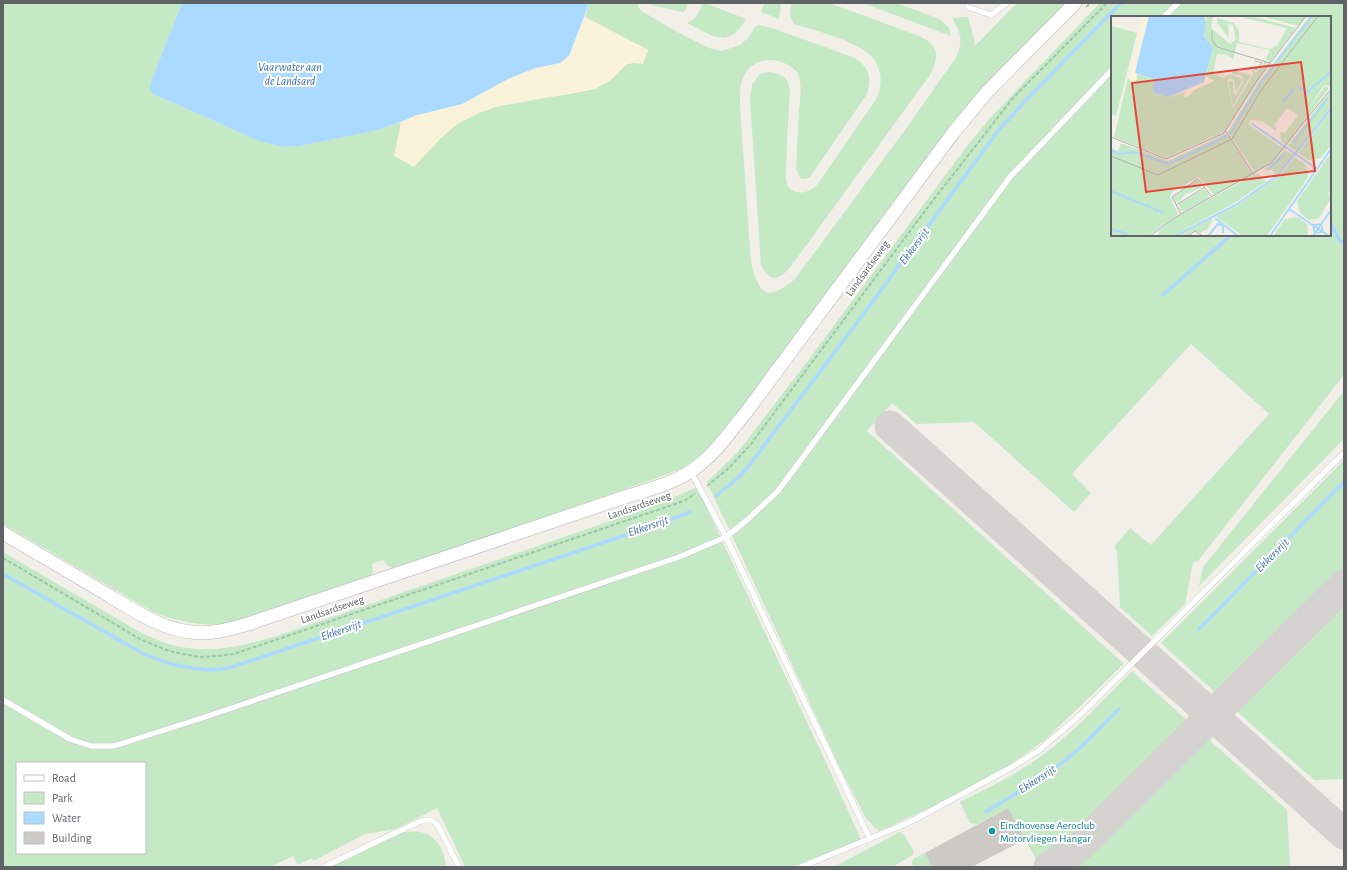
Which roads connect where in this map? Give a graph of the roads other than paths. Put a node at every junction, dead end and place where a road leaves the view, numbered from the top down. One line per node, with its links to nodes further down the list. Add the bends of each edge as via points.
1 (1007, 3): 4 (lane, via 991,15)
2 (1178, 3): 5 (lane)
3 (1080, 6): 8 (street, Landsardseweg, via 987,92 953,133 717,450)
4 (968, 7)
5 (1165, 16)
6 (1111, 71): 10 (lane, via 1010,177 778,491)
7 (1344, 453): 12 (lane, via 1078,717 1038,751 1012,768 910,822)
8 (691, 472): 9 (street, Landsardseweg, via 672,481 263,619 210,632 174,629 147,618); 10 (lane)
9 (3, 533)
10 (726, 537): 11 (lane, via 679,557 114,746 91,746 70,739); 12 (lane)
11 (3, 700)
12 (870, 839): 15 (lane)
13 (324, 867): 14 (lane, via 424,820 431,820 437,824)
14 (459, 867)
15 (801, 867)

